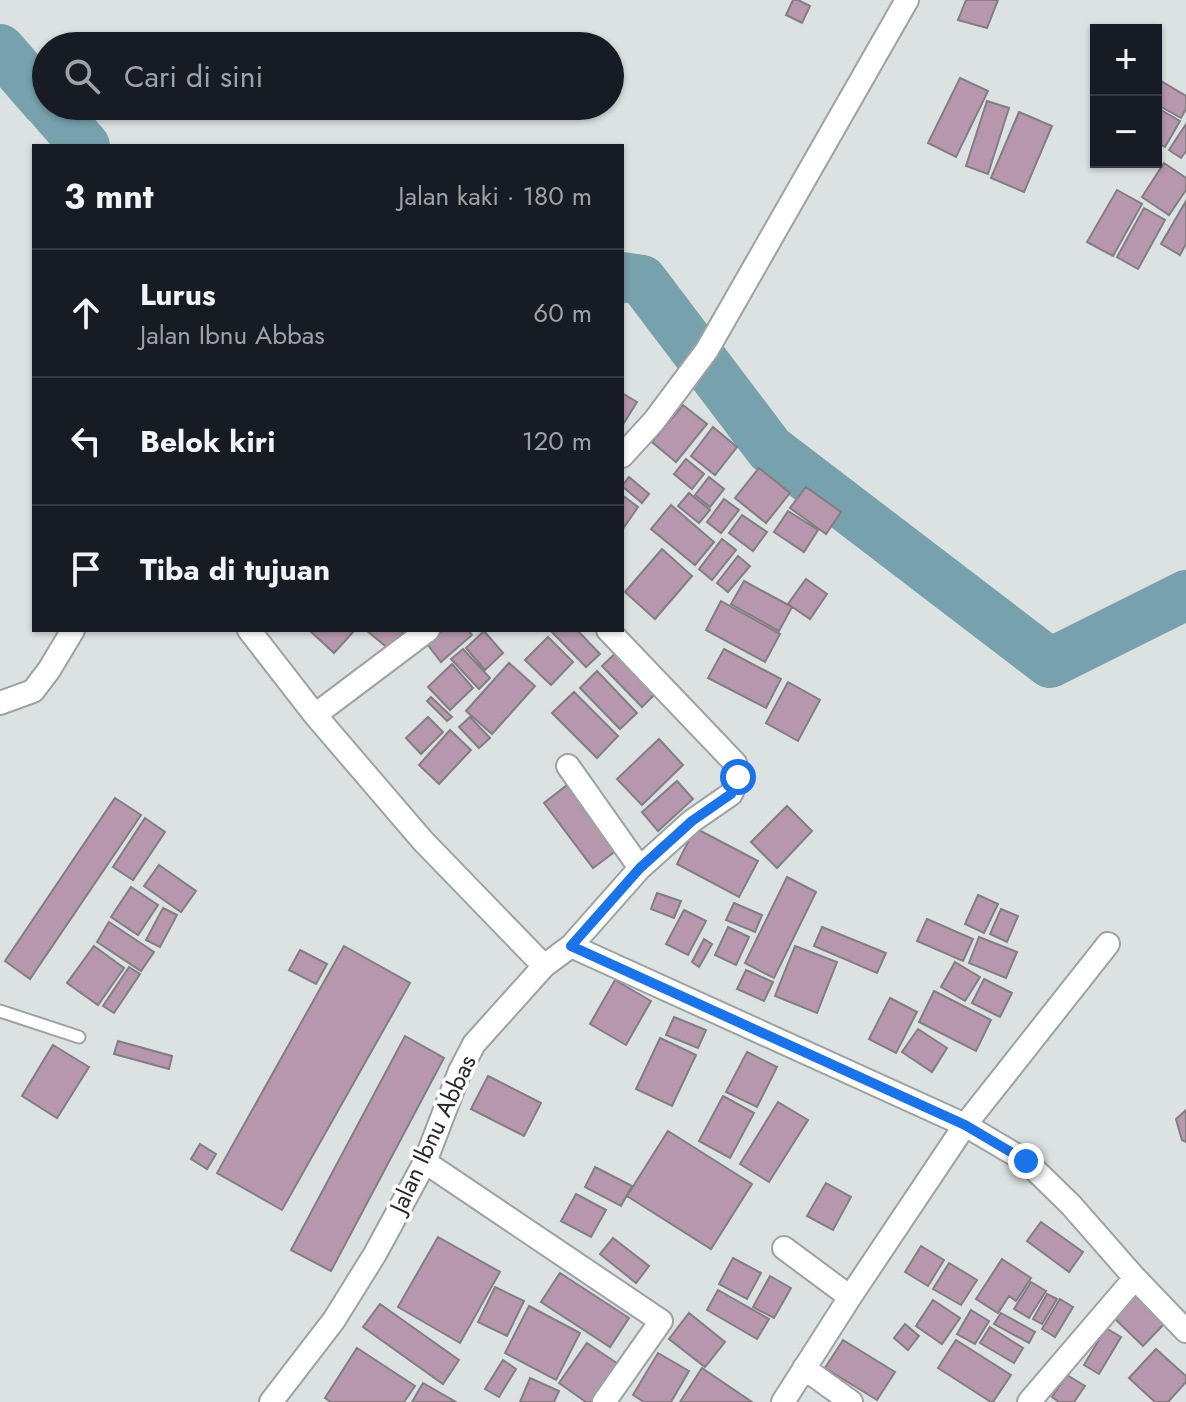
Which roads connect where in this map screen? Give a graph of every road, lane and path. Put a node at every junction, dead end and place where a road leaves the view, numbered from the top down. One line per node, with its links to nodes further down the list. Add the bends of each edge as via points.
1 (907, 0): 2 (street, via 707,350)
2 (624, 454)
3 (72, 632): 7 (street, via 33,691)
4 (251, 632): 8 (street)
5 (425, 632): 8 (street)
6 (610, 632): 10 (street, Jalan Ibnu Abbas, via 735,763 738,777 731,794)
7 (0, 703)
8 (315, 715): 13 (street, via 423,841)
9 (568, 766): 10 (street)
10 (640, 868): 12 (street, Jalan Ibnu Abbas)
11 (1108, 944): 16 (street)
12 (571, 946): 13 (street, Jalan Ibnu Abbas); 16 (street)
13 (544, 966): 17 (street, Jalan Ibnu Abbas, via 474,1044)
14 (0, 1011): 15 (lane)
15 (79, 1037)
16 (965, 1125): 19 (street, via 1026,1161); 20 (street)
17 (425, 1162): 23 (street, Jalan Ibnu Abbas, via 334,1320); 24 (street, via 661,1321)
18 (784, 1248): 20 (street)
19 (1135, 1278): 21 (street); 27 (street)
20 (850, 1297): 22 (street)
21 (1186, 1331)
22 (804, 1368): 25 (street); 26 (street)
23 (271, 1402)
24 (604, 1402)
25 (783, 1402)
26 (851, 1402)
27 (1029, 1402)

